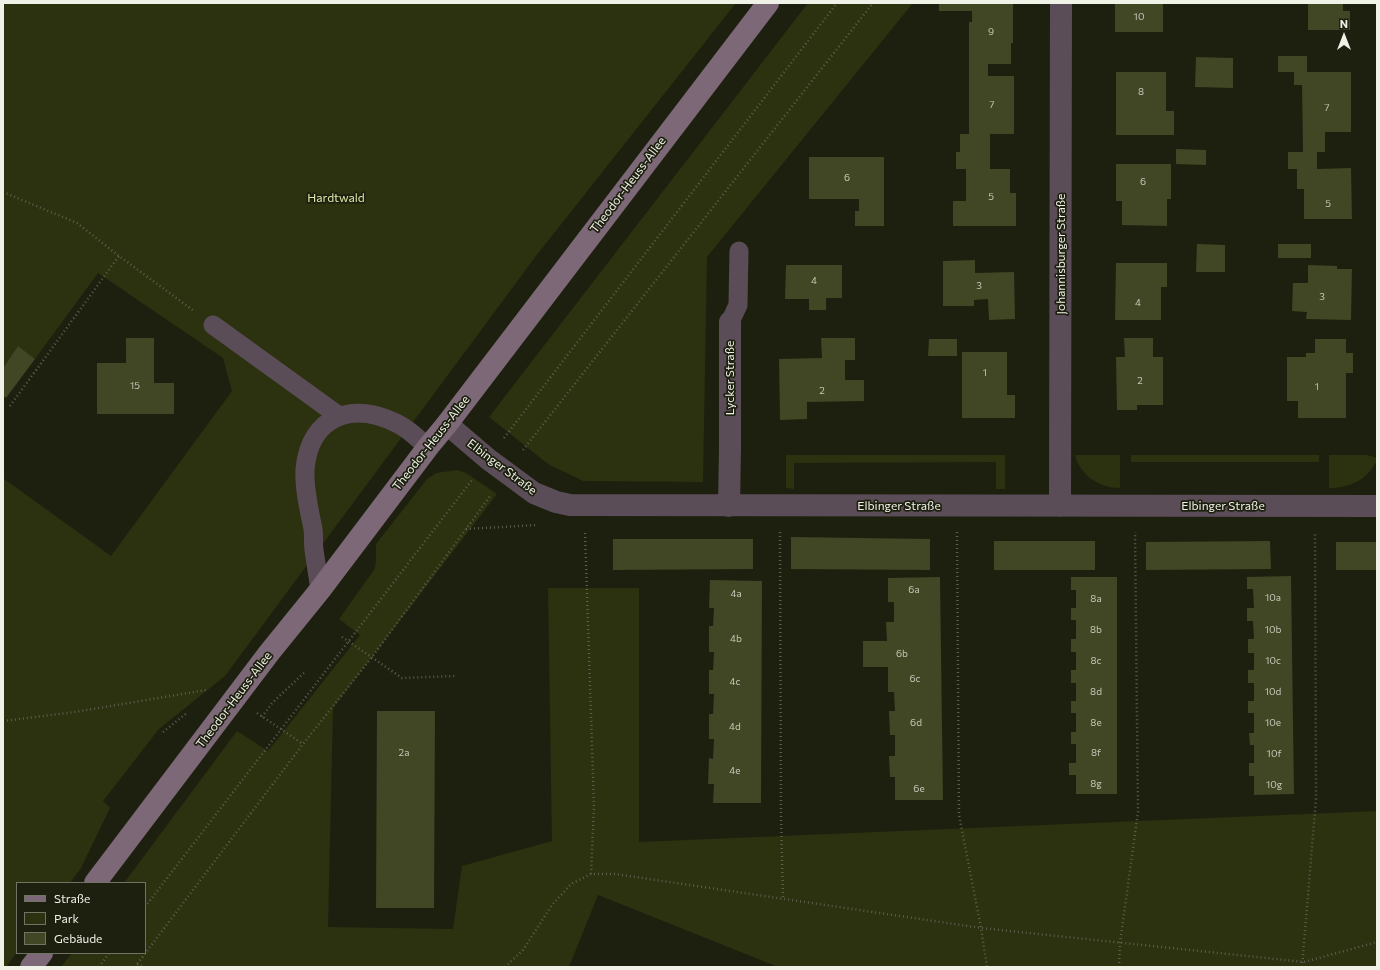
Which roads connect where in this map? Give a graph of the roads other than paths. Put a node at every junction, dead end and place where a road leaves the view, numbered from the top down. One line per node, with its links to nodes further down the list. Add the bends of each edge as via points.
1 (768, 3): 7 (main road, Theodor-Heuss-Allee)
2 (1061, 3): 10 (street, Johannisburger Straße)
3 (739, 251): 4 (lane, Lycker Straße, via 738,305)
4 (730, 322): 9 (street, Lycker Straße)
5 (213, 325): 6 (lane)
6 (340, 416): 8 (lane, via 350,413 377,415 398,423); 12 (lane, via 319,431 312,442 305,468 307,501 314,531)
7 (447, 424): 8 (main road, Theodor-Heuss-Allee); 9 (street, Elbinger Straße, via 488,459 545,499 584,506)
8 (428, 447): 12 (main road, Theodor-Heuss-Allee)
9 (729, 506): 10 (street, Elbinger Straße)
10 (1060, 506): 11 (street, Elbinger Straße)
11 (1377, 506)
12 (320, 590): 13 (main road, Theodor-Heuss-Allee, via 269,653)
13 (96, 882)
14 (41, 954): 15 (main road)
15 (31, 967)

